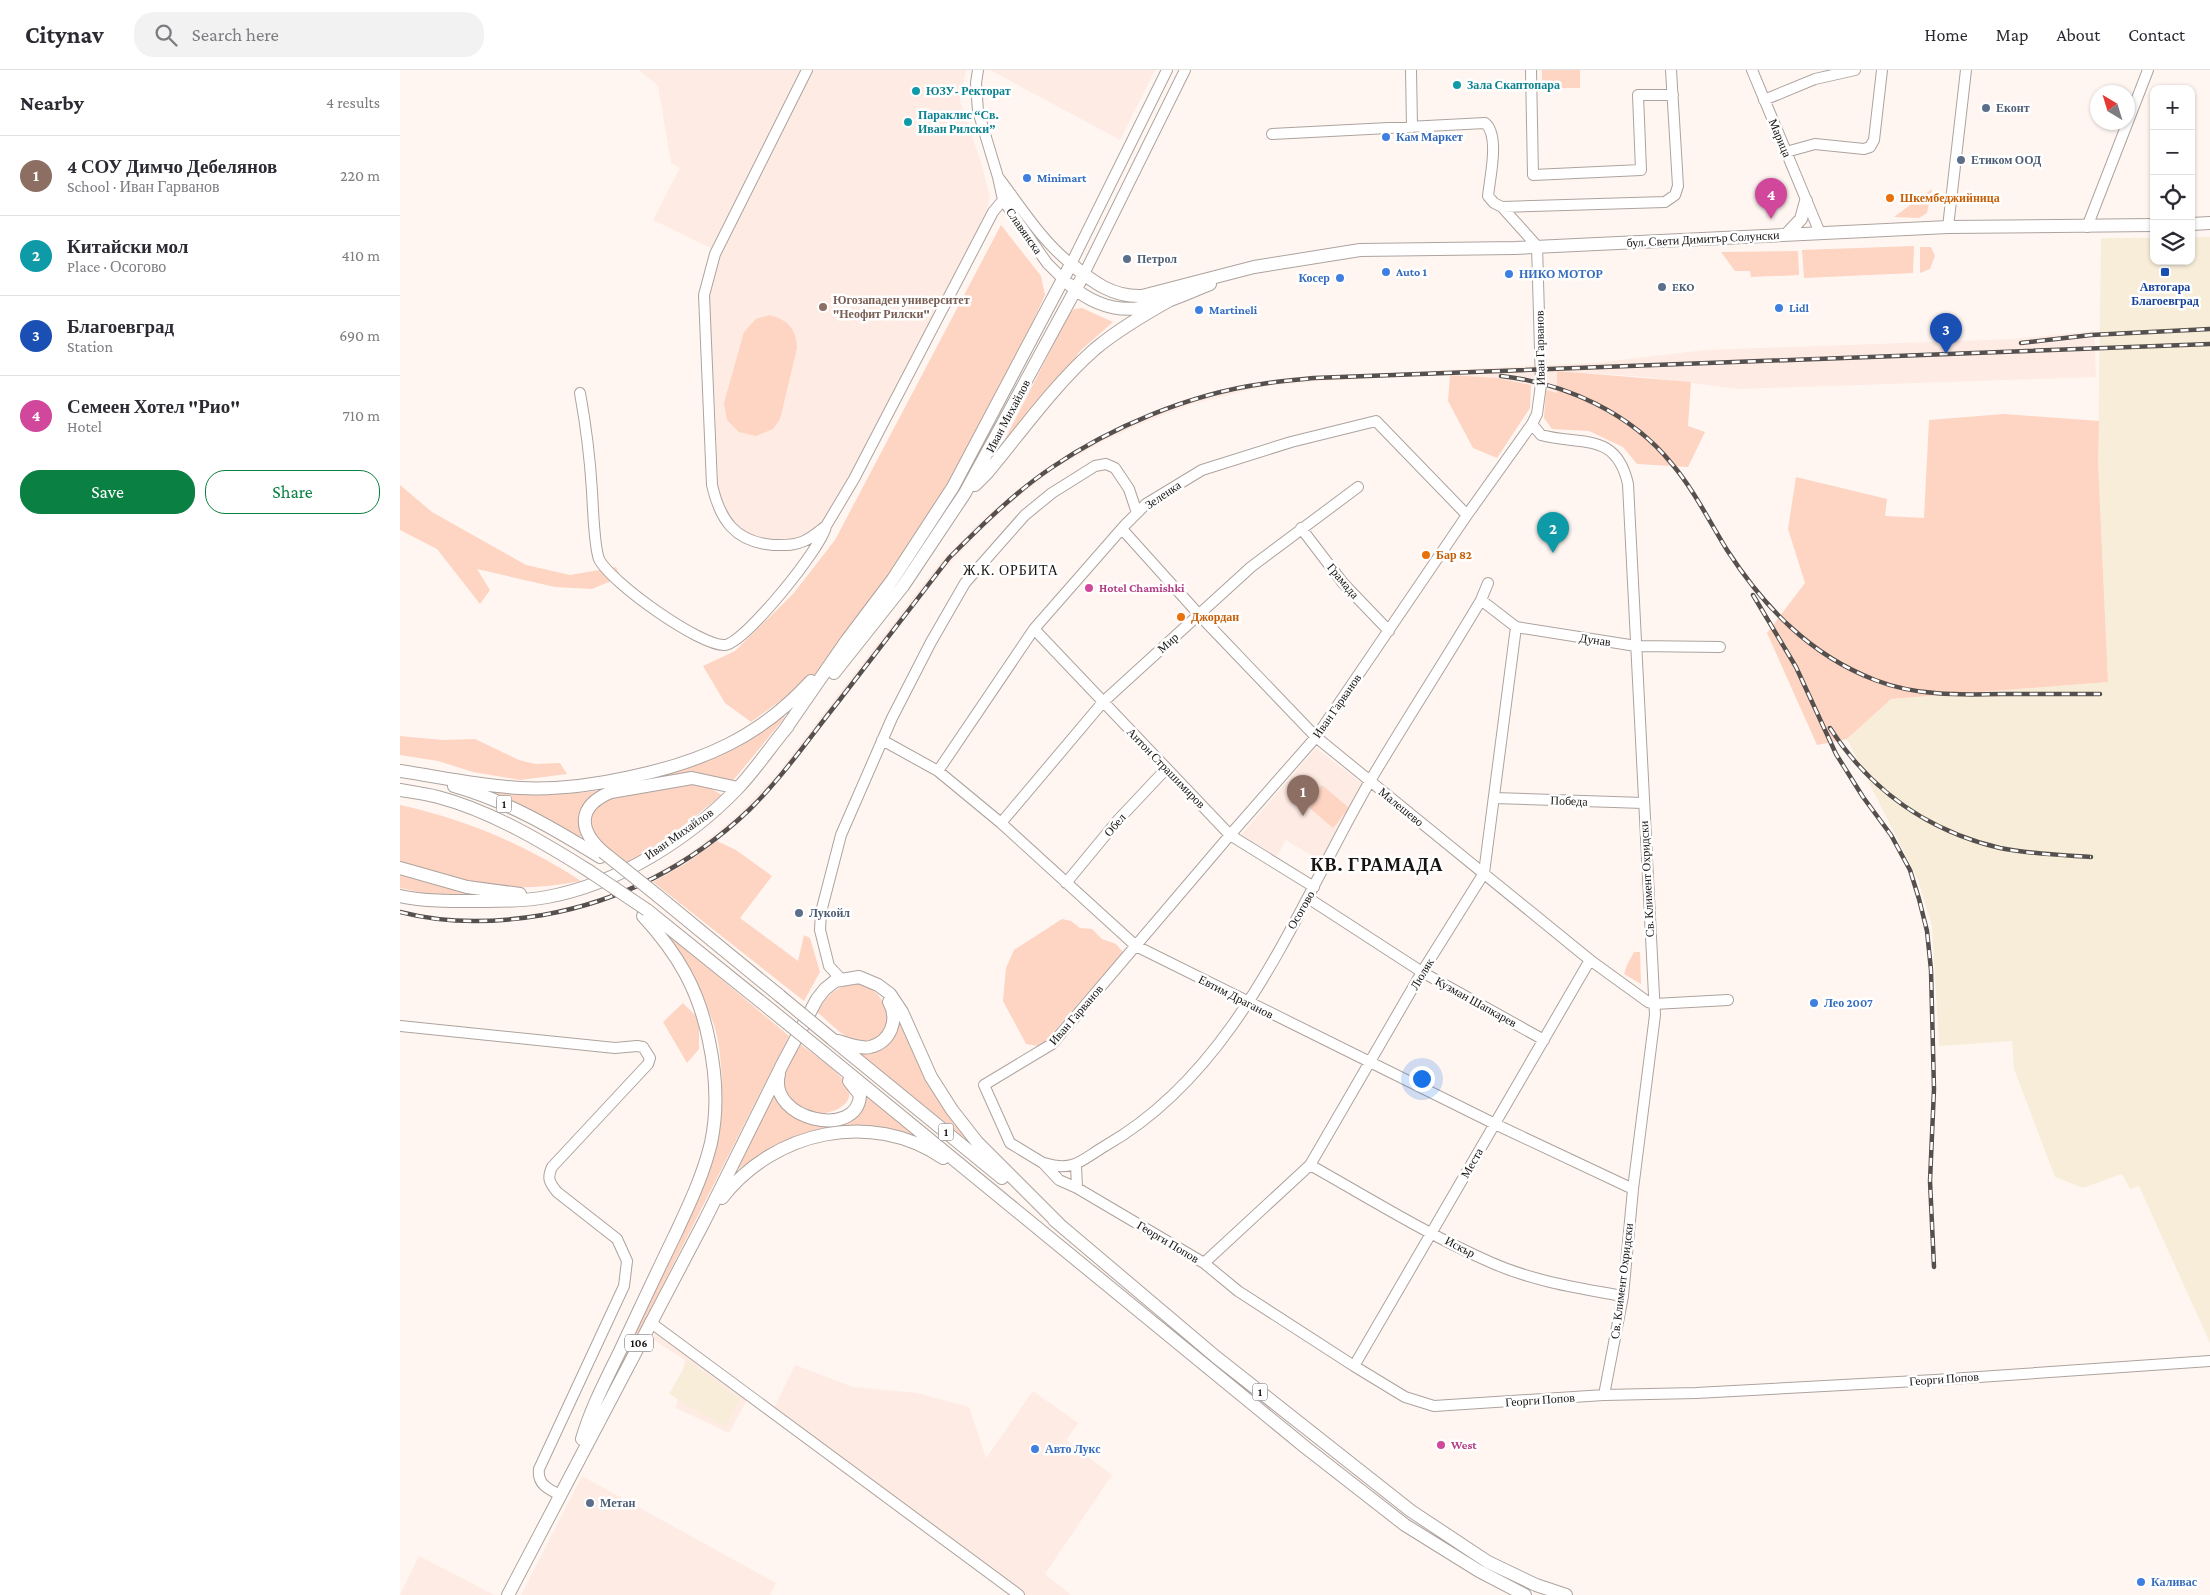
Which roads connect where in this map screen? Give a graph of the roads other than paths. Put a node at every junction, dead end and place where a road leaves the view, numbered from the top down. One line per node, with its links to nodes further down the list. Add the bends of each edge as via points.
1 (807, 70): 41 (street, via 715,254 704,295 704,328 712,485 725,520 741,536 758,544 795,544)
2 (978, 70): 18 (street, Славянска, via 978,111)
3 (1166, 70): 29 (street, Иван Михайлов)
4 (1185, 70): 31 (street, Иван Михайлов)
5 (1411, 70): 15 (street)
6 (1531, 70): 13 (street, via 1533,175 1641,170 1638,95)
7 (1671, 70): 13 (street)
8 (1752, 70): 14 (street, Марица)
9 (1855, 70): 14 (street, via 1815,79)
10 (1882, 70): 17 (street, via 1874,140 1870,147 1811,145)
11 (1966, 70): 24 (street)
12 (2148, 70): 25 (street)
13 (1673, 95): 20 (street, via 1678,186 1675,195 1665,202)
14 (1764, 100): 17 (street, Марица)
15 (1412, 127): 16 (street); 20 (street, via 1485,123 1491,127 1494,137 1488,196)
16 (1272, 134)
17 (1786, 152): 19 (street, Марица)
18 (1007, 197): 29 (street, Славянска); 32 (street, Славянска, via 1047,263); 41 (street, via 992,212 854,479)
19 (1806, 200): 26 (street, Марица); 27 (main road, via 1801,219)
20 (1502, 207): 28 (street)
21 (2210, 223): 22 (main road)
22 (2195, 224)
23 (2150, 225): 25 (main road, бул. Свети Димитър Солунски)
24 (1948, 227): 25 (main road, бул. Свети Димитър Солунски); 26 (main road, бул. Свети Димитър Солунски)
25 (2087, 227)
26 (1820, 233): 27 (main road, бул. Свети Димитър Солунски)
27 (1786, 235): 28 (main road, бул. Свети Димитър Солунски)
28 (1537, 246): 30 (main road, бул. Свети Димитър Солунски, via 1360,250); 36 (street, Иван Гарванов, via 1541,384 1537,414)
29 (1071, 264): 31 (main road, бул. Свети Димитър Солунски); 32 (main road, Иван Михайлов)
30 (1254, 267): 31 (main road, бул. Свети Димитър Солунски, via 1142,296 1108,290); 34 (main road, бул. Свети Димитър Солунски)
31 (1084, 274): 33 (main road, Иван Михайлов)
32 (1063, 278): 33 (main road, бул. Свети Димитър Солунски); 50 (main road, Иван Михайлов, via 953,487 893,579)
33 (1076, 290): 34 (main road, бул. Свети Димитър Солунски, via 1115,308 1131,310); 38 (main road, Иван Михайлов)
34 (1172, 300): 38 (main road, via 1140,316 1094,350 988,473)
35 (580, 394): 41 (street, via 599,559 623,587 664,616 716,645 728,645 754,624 815,550 825,535)
36 (1532, 424): 40 (street, Иван Гарванов); 51 (street, Св. Климент Охридски, via 1540,435 1601,445 1621,463 1628,484)
37 (1358, 487): 42 (street, Мир)
38 (966, 493): 54 (main road, Иван Михайлов, via 903,586)
39 (1137, 513): 40 (street, Зеленка, via 1146,504 1202,470 1291,442 1376,421); 43 (street, Зеленка); 56 (street, via 1126,483 1114,468 1106,464 1080,474 1025,515 965,583)
40 (1467, 515): 49 (street, Иван Гарванов)
41 (826, 526)
42 (1301, 528): 46 (street, Мир, via 1251,567); 49 (street, Грамада, via 1343,584)
43 (1122, 529): 46 (street, Малешево); 48 (street, Зеленка)
44 (1488, 583): 45 (street, Осогово)
45 (1481, 600): 47 (street); 60 (street, Осогово)
46 (1200, 615): 53 (street, Мир); 55 (street, Малешево)
47 (1516, 628): 51 (street, Дунав); 63 (street, Люляк)
48 (1034, 629): 53 (street, Антон Страшимиров); 58 (street, Зеленка)
49 (1389, 630): 55 (street, Иван Гарванов)
50 (847, 640): 54 (main road, Иван Михайлов); 59 (main road, via 799,694 766,722 707,755 668,769 601,783 550,788 499,786)
51 (1636, 646): 52 (street, Дунав); 64 (street, Св. Климент Охридски)
52 (1720, 647)
53 (1103, 702): 57 (street, Антон Страшимиров); 65 (street, Мир)
54 (784, 731): 61 (main road, Иван Михайлов)
55 (1316, 737): 60 (street, Малешево); 66 (street, Иван Гарванов)
56 (882, 740): 58 (street, Евтим Драганов); 79 (street, via 841,836 821,912 820,930 826,957 829,966)
57 (1166, 769): 66 (street, Антон Страшимиров); 70 (street, Обел)
58 (938, 771): 65 (street, Евтим Драганов)
59 (400, 772): 67 (main road, 1, via 474,792 540,821)
60 (1370, 781): 69 (street, Малешево); 71 (street, Осогово)
61 (738, 788): 67 (main road, via 701,779 682,779 610,792 589,806 585,821 588,836); 72 (main road, Иван Михайлов, via 668,845 627,869)
62 (400, 791): 75 (main road, 1, bridge, via 438,797 516,828 589,871)
63 (1494, 798): 64 (street, Победа); 69 (street, Люляк)
64 (1643, 803): 83 (street, Св. Климент Охридски)
65 (1001, 823): 70 (street, Евтим Драганов)
66 (1230, 834): 71 (street, Антон Страшимиров); 76 (street, Иван Гарванов)
67 (602, 854): 85 (main road, 1, bridge)
68 (400, 868): 72 (main road, via 487,890 527,895)
69 (1484, 874): 77 (street, Малешево); 78 (street, Люляк)
70 (1066, 882): 76 (street, Евтим Драганов)
71 (1314, 887): 74 (street, Осогово)
72 (575, 890): 73 (main road, via 512,901)
73 (400, 896)
74 (1308, 898): 78 (street, Кузман Шапкарев); 82 (street, Осогово)
75 (645, 913): 87 (main road, 1, bridge); 107 (main road, via 680,963 701,1010 713,1058 713,1128 694,1193 593,1408)
76 (1136, 946): 82 (street, Евтим Драганов); 90 (street, Иван Гарванов, via 1052,1044)
77 (1590, 960): 83 (street, Малешево); 86 (street, Места)
78 (1422, 972): 86 (street, Кузман Шапкарев); 88 (street, Люляк)
79 (841, 979): 80 (main road, via 859,977); 89 (main road, 106, via 817,999)
80 (878, 985): 85 (main road, via 894,1014 886,1037 870,1047); 98 (main road, via 896,1002 931,1077 952,1110 982,1148)
81 (1728, 1000): 83 (street)
82 (1248, 1003): 88 (street, Евтим Драганов); 94 (street, Осогово, via 1215,1050 1153,1114)
83 (1654, 1004): 96 (street, Св. Климент Охридски)
84 (400, 1026): 108 (street, via 615,1048 638,1046 644,1047 650,1058 548,1175 556,1192 616,1239 627,1261 624,1286 538,1469 541,1484)
85 (832, 1039): 98 (main road, 1)
86 (1544, 1040): 91 (street, Места)
87 (824, 1053): 89 (main road, via 860,1095 858,1104 837,1119 816,1120 792,1107 778,1086); 100 (main road, 1)
88 (1371, 1062): 91 (street, Евтим Драганов); 93 (street, Люляк)
89 (783, 1064): 97 (main road, 106)
90 (984, 1084): 92 (street, Георги Попов, via 1010,1144)
91 (1495, 1124): 96 (street, Евтим Драганов); 99 (street, Места)
92 (1043, 1163): 94 (street, via 1060,1168); 95 (street, Георги Попов, via 1059,1180)
93 (1310, 1164): 99 (street, Искър); 101 (street, Люляк)
94 (1076, 1165): 95 (street)
95 (1077, 1188): 101 (street, Георги Попов)
96 (1633, 1189): 102 (street, Св. Климент Охридски)
97 (705, 1220): 100 (main road, via 740,1177 771,1154 815,1136 859,1131 891,1136 929,1150); 103 (main road, 106)
98 (1060, 1225): 112 (main road, 1, via 1216,1357 1412,1511 1488,1562)
99 (1431, 1233): 102 (street, Искър, via 1491,1263 1552,1284); 105 (street, Места)
100 (1050, 1237): 111 (main road, 1, via 1405,1525)
101 (1204, 1264): 105 (street, Георги Попов)
102 (1622, 1296): 106 (street, Св. Климент Охридски)
103 (650, 1322): 107 (main road, 106); 110 (street)
104 (2210, 1361): 106 (street, Георги Попов, via 1935,1380)
105 (1354, 1366): 106 (street, Георги Попов, via 1405,1397 1434,1406)
106 (1604, 1395)
107 (574, 1468): 108 (main road, 106)
108 (560, 1495): 109 (main road, 106)
109 (508, 1595)
110 (1019, 1595)
111 (1525, 1595)
112 (1566, 1595)

